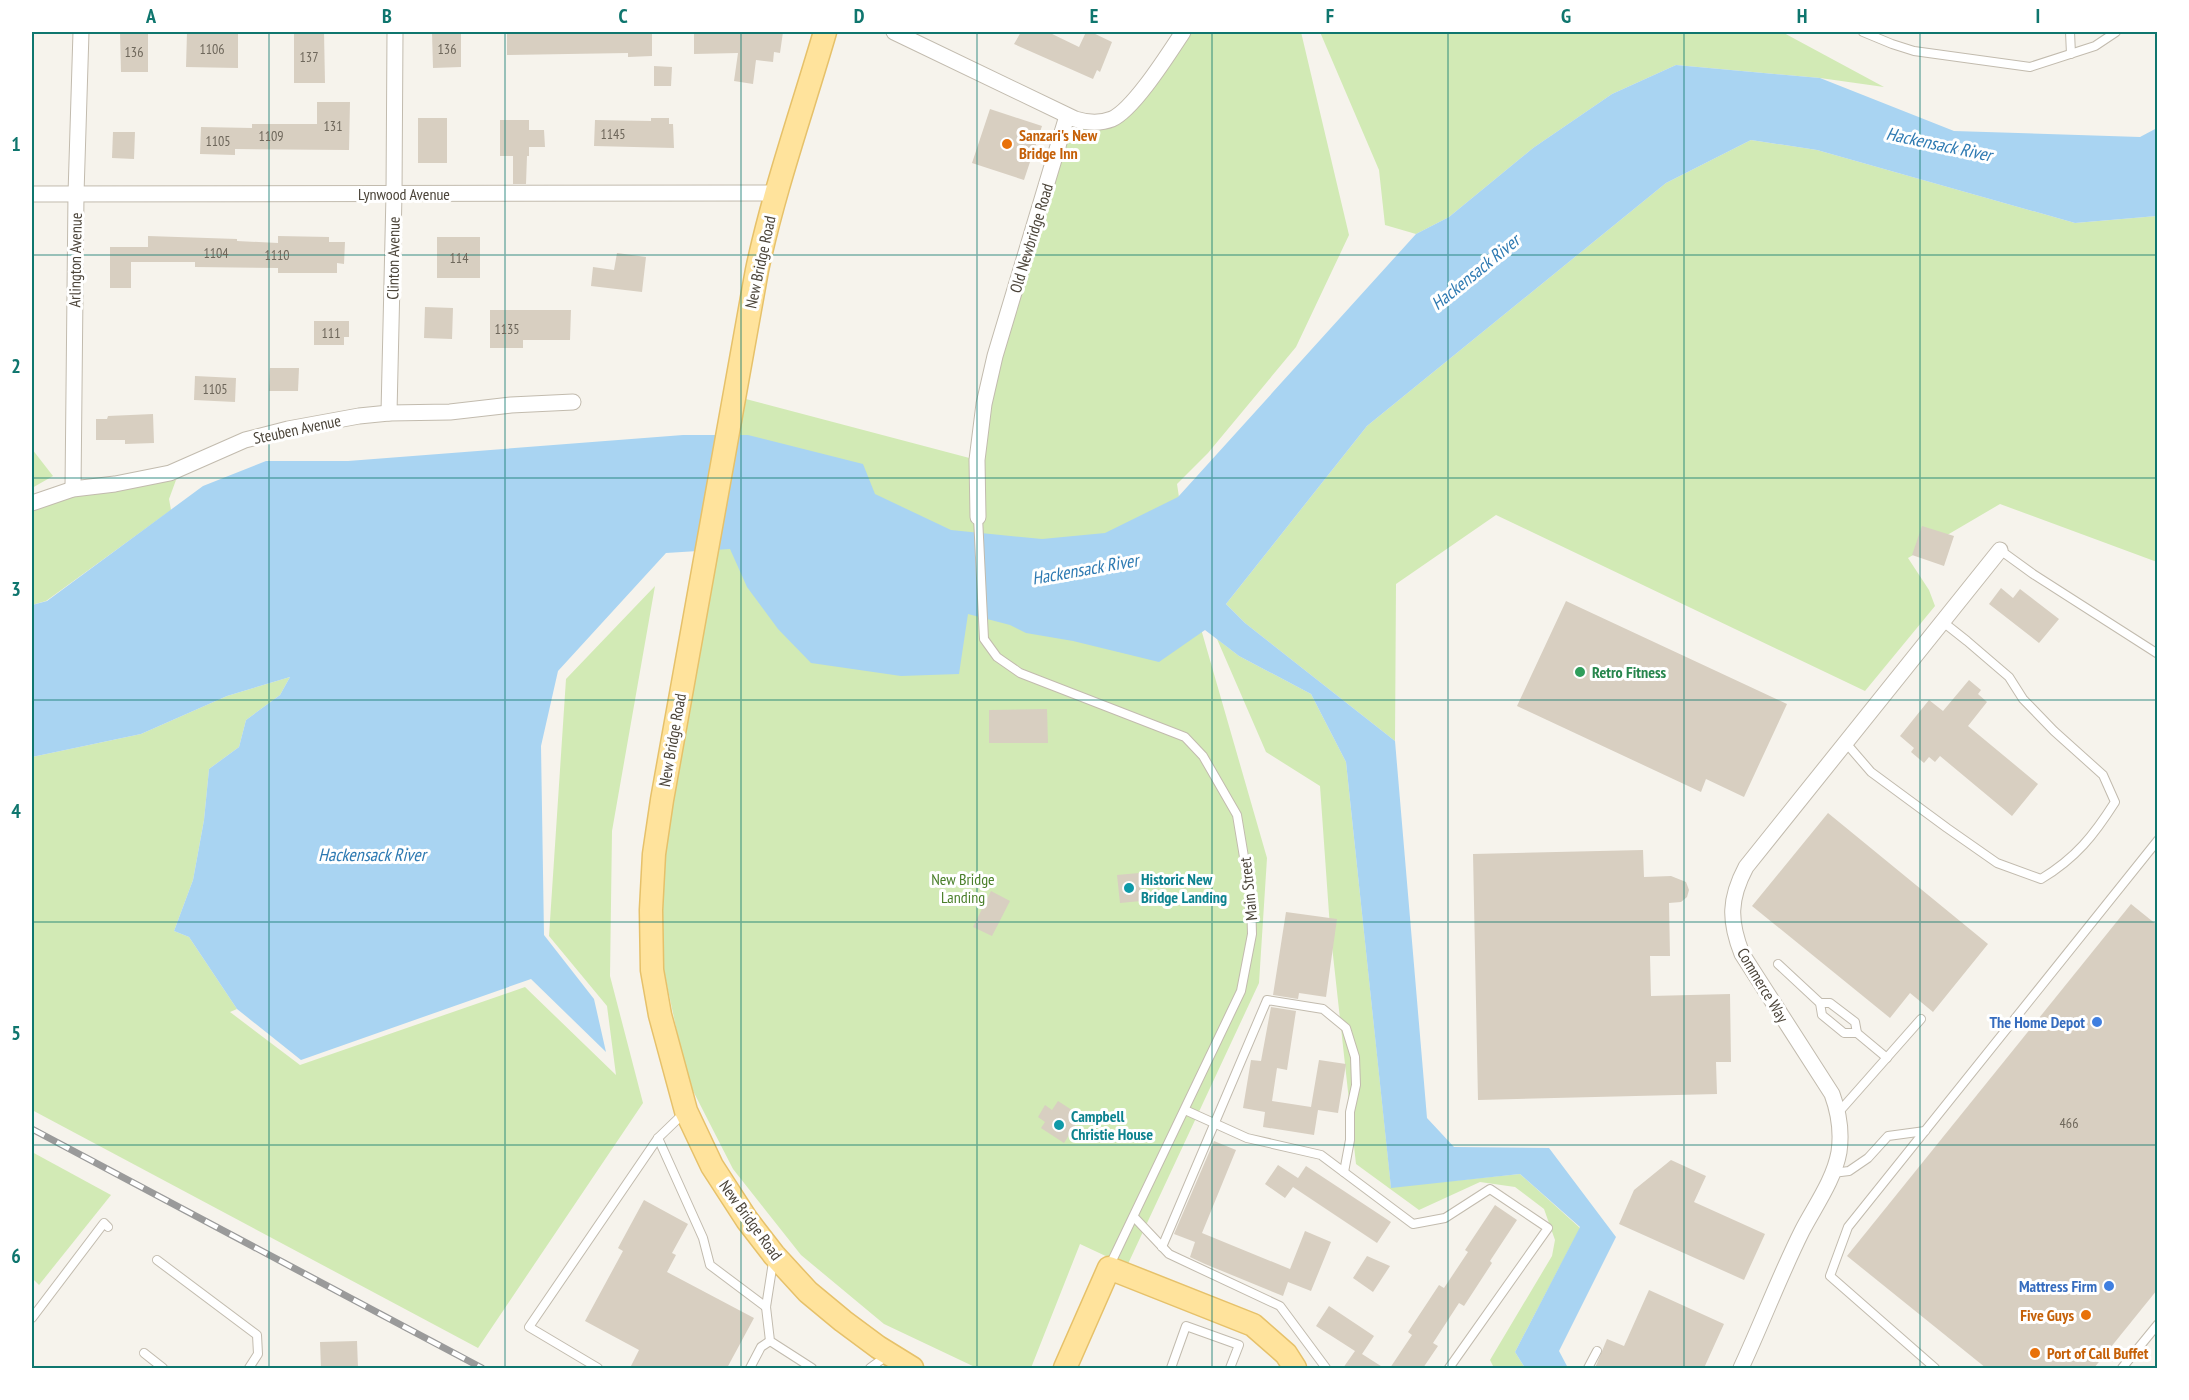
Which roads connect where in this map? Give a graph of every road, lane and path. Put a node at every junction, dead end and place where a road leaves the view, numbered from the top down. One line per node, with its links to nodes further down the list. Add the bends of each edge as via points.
1 (81, 32): 13 (street, Arlington Avenue)
2 (395, 32): 14 (street, Clinton Avenue)
3 (825, 32): 11 (main road, New Bridge Road)
4 (894, 32): 10 (street)
5 (1183, 32): 10 (street, via 1127,108 1112,119 1090,124)
6 (1868, 32): 9 (lane, via 1914,51 2023,67 2036,67)
7 (2070, 32): 9 (lane)
8 (2116, 32): 9 (lane, via 2095,46)
9 (2071, 54)
10 (1067, 116): 19 (street, Old Newbridge Road, via 984,404 977,460)
11 (776, 193): 14 (street, Lynwood Avenue); 31 (main road, New Bridge Road, via 757,270 654,854 652,970 660,1016)
12 (32, 194): 13 (street, Lynwood Avenue)
13 (76, 194): 14 (street, Lynwood Avenue); 17 (street, Arlington Avenue)
14 (394, 194): 16 (street, Clinton Avenue)
15 (573, 402): 16 (street, Steuben Avenue)
16 (389, 413): 17 (street, Steuben Avenue, via 288,429 245,440 170,473)
17 (73, 489): 18 (street, Steuben Avenue)
18 (32, 503)
19 (978, 517): 30 (lane, Main Street, via 984,639 997,657 1020,673 1185,736 1203,756 1237,815 1251,898 1252,934 1241,991)
20 (2000, 550): 21 (street, Commerce Way); 22 (lane)
21 (1943, 622): 23 (street, Commerce Way); 23 (lane, via 2008,677 2054,731 2103,774 2115,802 2096,832 2064,866 2041,879 1997,863 1871,772)
22 (2157, 654)
23 (1846, 743): 32 (street, Commerce Way, via 1746,867 1733,898 1732,915 1742,954 1832,1094)
24 (2157, 840): 34 (lane)
25 (1778, 964): 26 (lane)
26 (1820, 1004): 28 (lane, via 1830,1004 1855,1022); 28 (lane, via 1822,1015 1844,1033)
27 (1921, 1019): 29 (lane)
28 (1857, 1033): 29 (lane)
29 (1887, 1058): 32 (lane)
30 (1185, 1110): 33 (lane); 38 (lane, Main Street)
31 (686, 1111): 35 (lane); 41 (main road, New Bridge Road, via 712,1166)
32 (1838, 1113): 37 (street, Commerce Way, via 1839,1154)
33 (1215, 1124): 36 (lane, via 1247,1138 1321,1155); 36 (lane, via 1267,1000 1323,1009 1346,1028 1354,1057 1356,1084); 40 (lane)
34 (1925, 1131): 37 (lane, via 1888,1136 1868,1158 1849,1171); 65 (lane, via 1848,1227 1830,1276)
35 (658, 1138): 44 (lane, via 703,1238 710,1265); 53 (lane, via 529,1327)
36 (1344, 1172): 62 (lane, via 1413,1224 1445,1218 1490,1189 1548,1228)
37 (1832, 1173): 64 (street, Commerce Way)
38 (1134, 1217): 40 (lane); 43 (lane, Main Street)
39 (108, 1227): 45 (lane, via 104,1223)
40 (1162, 1247): 61 (lane, via 1169,1254 1280,1306)
41 (774, 1255): 44 (lane); 50 (main road, New Bridge Road, via 808,1292)
42 (158, 1260): 52 (lane, via 257,1335 258,1354)
43 (1109, 1268): 57 (main road, Main Street); 60 (main road, via 1253,1325 1286,1354)
44 (766, 1307): 47 (lane)
45 (32, 1318)
46 (2157, 1324): 66 (lane)
47 (770, 1341): 54 (lane, via 761,1347); 55 (lane)
48 (1597, 1351): 63 (lane)
49 (144, 1353): 51 (lane)
50 (905, 1364): 56 (lane)
51 (163, 1368)
52 (249, 1368)
53 (598, 1368)
54 (750, 1368)
55 (812, 1368)
56 (870, 1368)
57 (1065, 1368)
58 (1171, 1368): 59 (lane, via 1186,1326 1239,1345)
59 (1230, 1368)
60 (1295, 1368)
61 (1326, 1368)
62 (1449, 1368)
63 (1588, 1368)
64 (1741, 1368)
65 (1935, 1368)
66 (2122, 1368)

